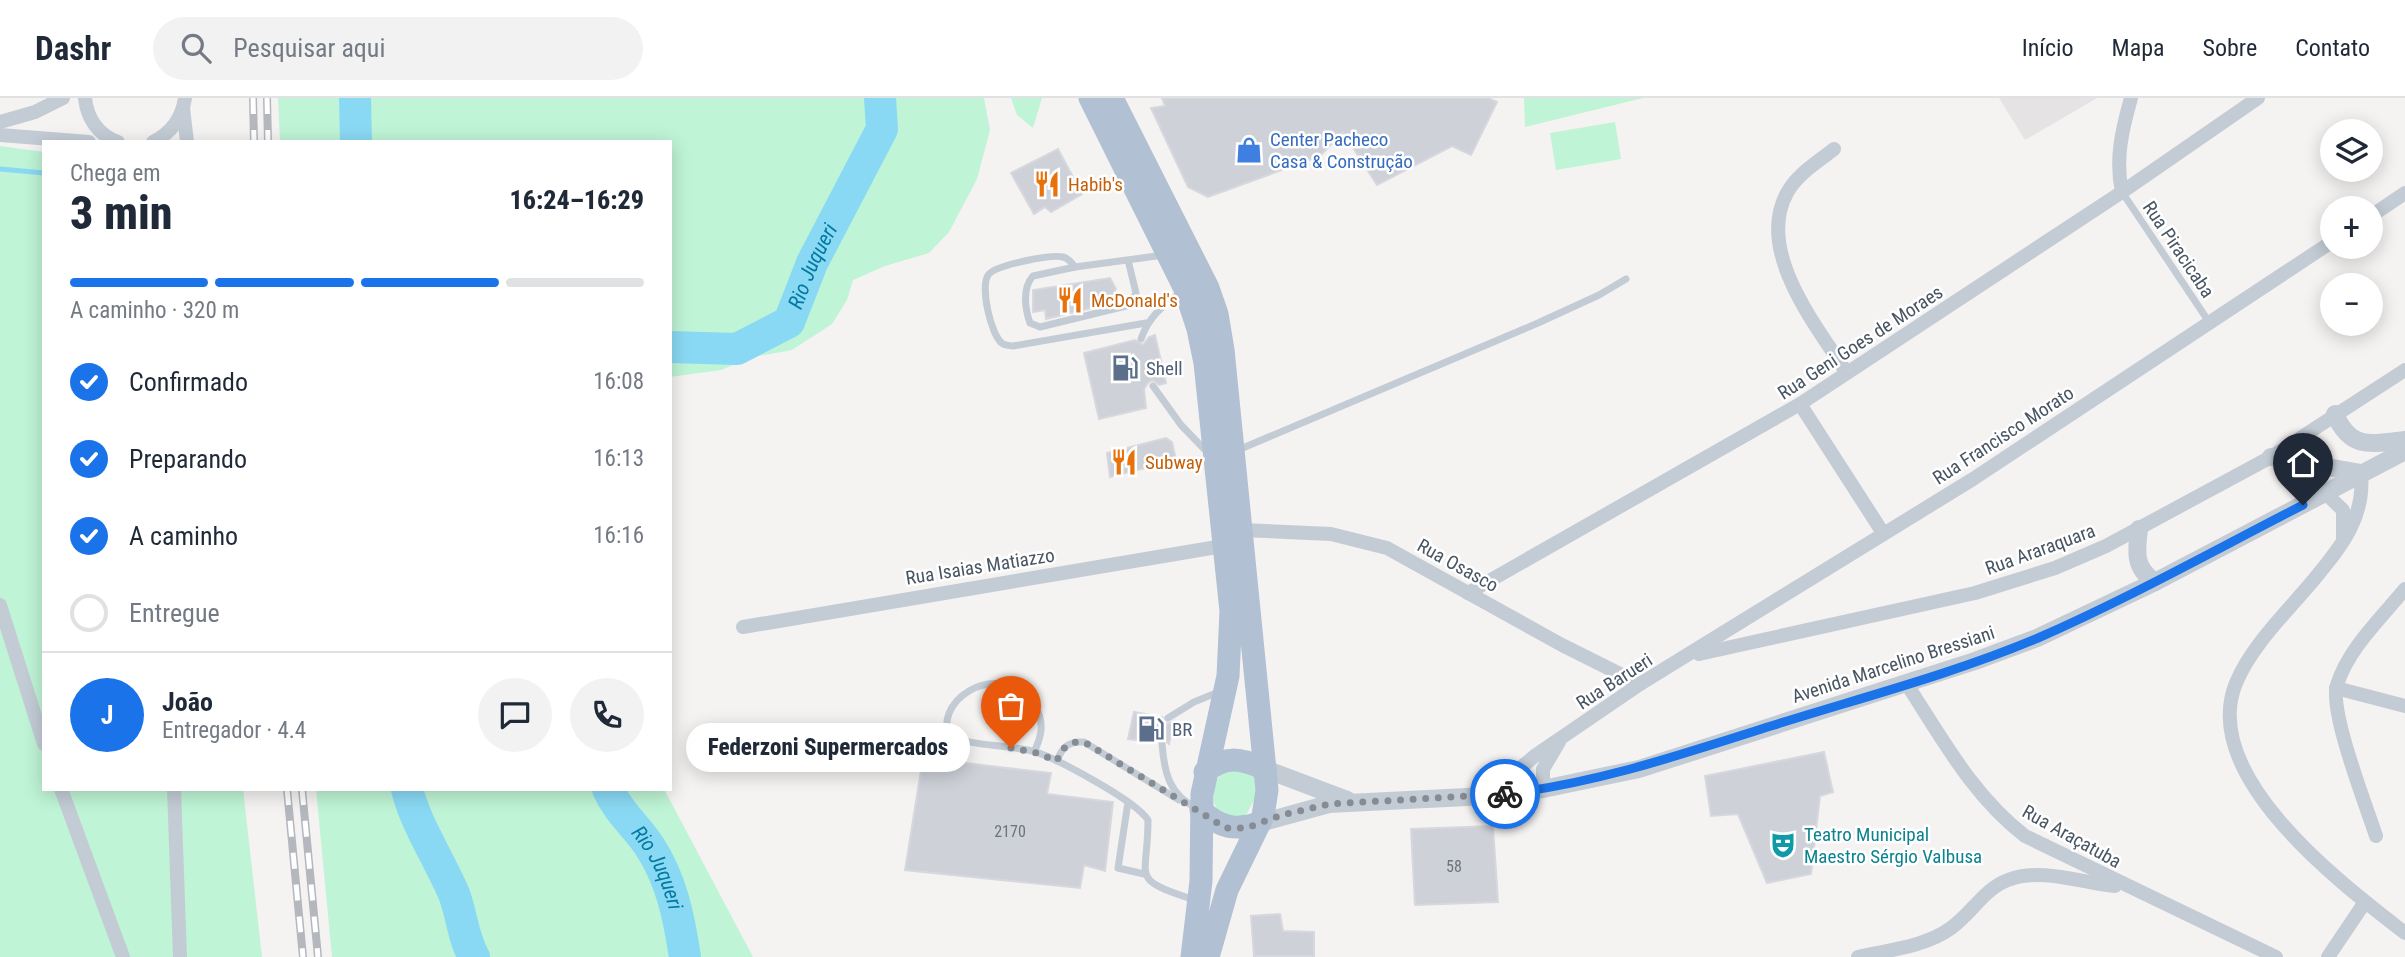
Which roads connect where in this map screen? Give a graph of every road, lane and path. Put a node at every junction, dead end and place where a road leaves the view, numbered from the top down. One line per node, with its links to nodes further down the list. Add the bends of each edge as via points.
1 (63, 98): 8 (street, via 35,113)
2 (85, 98): 11 (street, via 98,130)
3 (1090, 98): 19 (main road)
4 (2131, 98): 15 (street, via 2118,152)
5 (2258, 98): 15 (street, Rua Geni Goes de Moraes)
6 (1116, 99): 34 (main road, via 1217,314 1223,350)
7 (184, 103): 12 (street, via 167,133); 13 (street)
8 (0, 122)
9 (0, 135): 10 (street)
10 (64, 140)
11 (115, 140)
12 (156, 140)
13 (187, 140)
14 (1834, 149): 28 (street, via 1787,192 1779,229 1793,290)
15 (2122, 192): 24 (lane, Rua Piracicaba); 28 (street, Rua Geni Goes de Moraes)
16 (2405, 193): 17 (street)
17 (2383, 208)
18 (2320, 249): 24 (street, Rua Francisco Morato)
19 (1168, 254): 20 (lane); 23 (main road)
20 (1128, 260): 21 (lane); 21 (lane, via 1136,293 1130,305 1034,326 1026,308 1028,282 1038,274)
21 (1075, 267): 25 (lane, via 1063,257 1054,257 1003,266 990,273 984,293 996,337 1003,345)
22 (1626, 279): 34 (lane, via 1538,323)
23 (1185, 289): 25 (lane); 34 (main road)
24 (2208, 322): 40 (street, Rua Francisco Morato, via 1973,479)
25 (1146, 324): 26 (lane)
26 (1141, 339)
27 (2405, 370): 31 (street, Rua Araraquara)
28 (1847, 373): 30 (street, Rua Geni Goes de Moraes)
29 (1153, 386): 34 (lane, via 1181,425)
30 (1800, 404): 40 (street); 45 (street, Rua Geni Goes de Moraes)
31 (2335, 414): 32 (street, via 2349,438 2359,442); 35 (street, Rua Araraquara)
32 (2405, 440)
33 (2405, 452): 36 (street, Avenida Marcelino Bressiani)
34 (1225, 456): 39 (main road); 42 (main road)
35 (2271, 457): 36 (street); 38 (street, Rua Araraquara)
36 (2361, 473): 37 (street, Avenida Marcelino Bressiani); 41 (street, via 2361,504)
37 (2325, 493): 41 (street, via 2343,510); 43 (street, Avenida Marcelino Bressiani)
38 (2139, 529): 43 (street, via 2137,562 2142,574); 48 (street, Rua Araraquara, via 2055,569 1975,593)
39 (1242, 530): 45 (street, Rua Osasco, via 1331,534 1387,548); 60 (main road)
40 (1883, 533): 48 (street, Rua Francisco Morato)
41 (2343, 544): 75 (street, via 2256,651 2236,683 2230,708 2241,762 2257,792 2295,837)
42 (1223, 546): 47 (street, Rua Isaias Matiazzo); 52 (main road, via 1231,647)
43 (2155, 582): 49 (street, Avenida Marcelino Bressiani, via 2037,638)
44 (2405, 589): 51 (street, via 2356,649)
45 (1468, 593): 50 (street, Rua Osasco)
46 (0, 605): 55 (street)
47 (743, 626)
48 (1690, 656): 50 (street, Rua Barueri)
49 (1906, 683): 62 (street, Avenida Marcelino Bressiani, via 1639,769); 73 (street, Rua Araçatuba, via 1978,793 2000,817 2025,836)
50 (1640, 684): 56 (street, Rua Barueri)
51 (2336, 688): 53 (street); 71 (street, via 2339,718)
52 (1225, 690): 54 (lane); 61 (main road)
53 (2405, 706)
54 (1168, 718)
55 (42, 738)
56 (1559, 741): 62 (street, Rua Barueri, via 1543,769); 65 (street, Rua Barueri)
57 (1162, 743): 66 (lane)
58 (1034, 752): 58 (lane, via 1041,736 1038,711 1020,690 1007,683 975,687 948,715 946,727 953,738); 59 (lane)
59 (1057, 761): 66 (lane, via 1065,747 1074,741 1084,742); 67 (lane)
60 (1265, 769): 61 (main road, via 1232,758); 68 (street); 70 (main road, via 1267,790)
61 (1205, 772): 69 (main road)
62 (1543, 789): 65 (street, Avenida Marcelino Bressiani)
63 (62, 791): 79 (street)
64 (174, 791): 80 (street)
65 (1486, 796): 68 (street, Avenida Marcelino Bressiani)
66 (1179, 800): 69 (lane)
67 (1128, 803): 72 (lane, via 1148,820); 72 (lane, via 1118,868)
68 (1357, 803): 70 (street, Avenida Marcelino Bressiani, via 1311,808)
69 (1201, 810): 70 (main road, via 1226,828); 74 (main road)
70 (1259, 823): 77 (main road, via 1237,865)
71 (2376, 836)
72 (1143, 874): 74 (lane, via 1153,886)
73 (2127, 887): 78 (street, Rua Araçatuba); 82 (street, via 2040,875 2008,880 1947,931 1919,943)
74 (1200, 902): 81 (main road)
75 (2365, 902): 76 (street); 84 (street)
76 (2405, 933)
77 (1212, 951)
78 (2259, 954): 83 (street, Rua Araçatuba)
79 (123, 957)
80 (180, 957)
81 (1192, 957)
82 (1858, 957)
83 (2276, 957)
84 (2329, 957)

